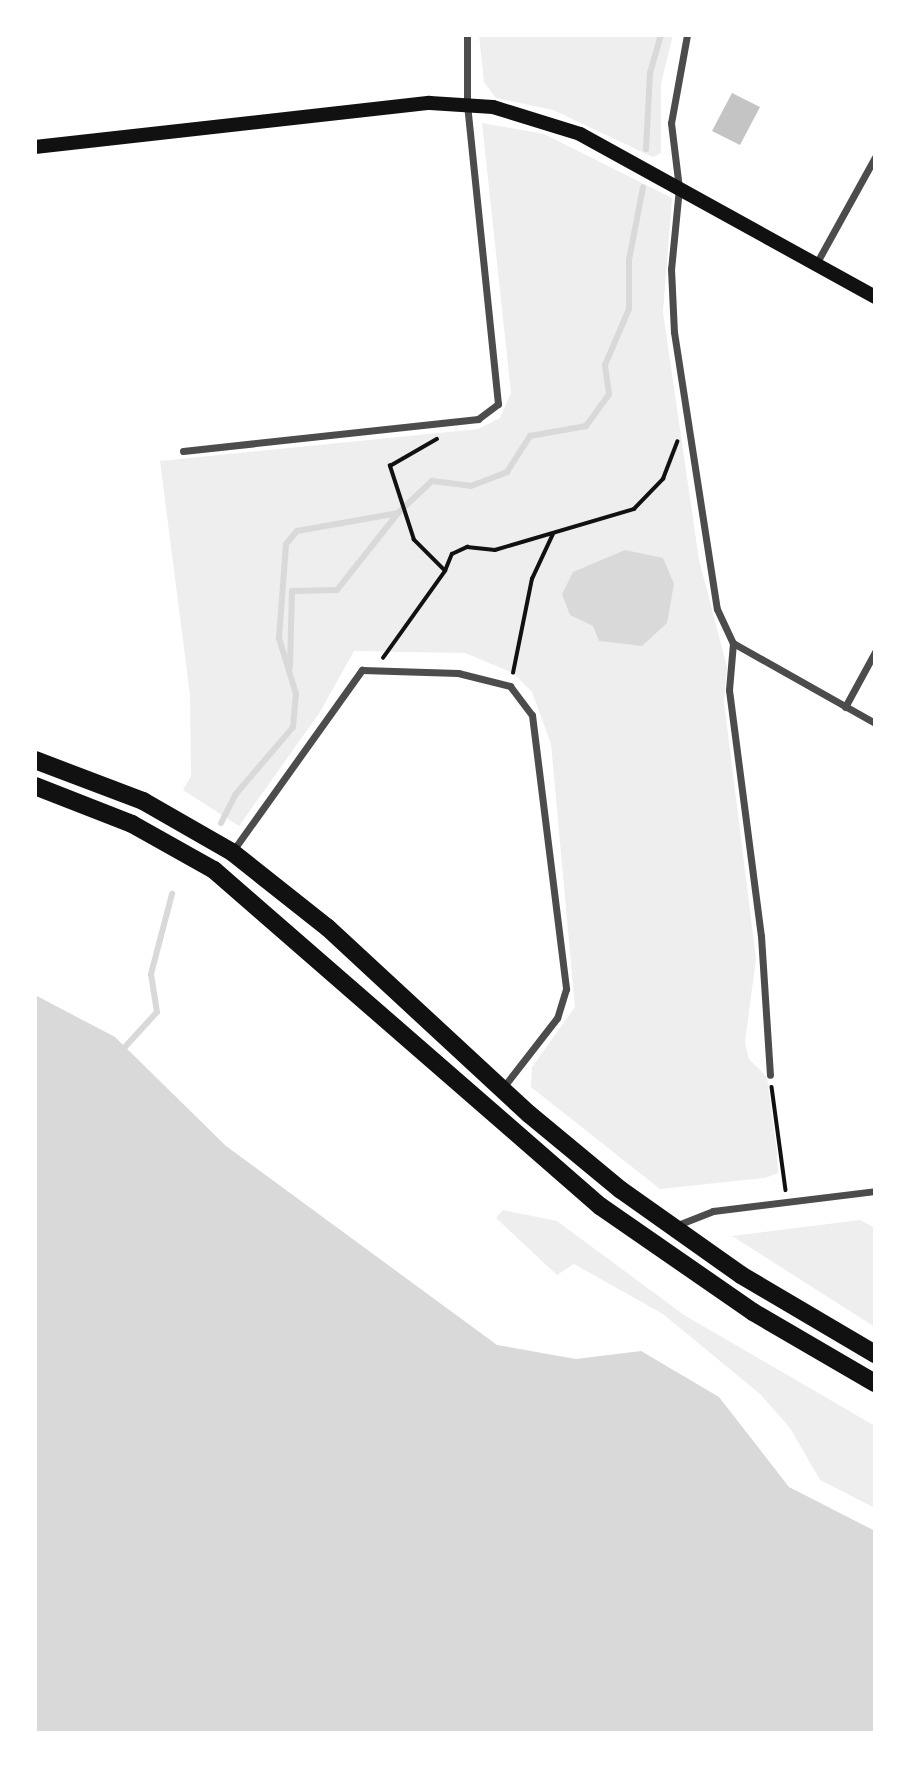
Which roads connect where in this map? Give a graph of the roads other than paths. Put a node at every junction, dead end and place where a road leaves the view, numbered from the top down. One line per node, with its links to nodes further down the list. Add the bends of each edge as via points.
1 (467, 35): 3 (street)
2 (687, 35): 6 (street, via 671,123)
3 (467, 105): 4 (main road, via 411,105); 6 (main road, via 524,114 580,134); 9 (street, via 502,393 493,411 478,419)
4 (35, 147)
5 (875, 157): 7 (street)
6 (679, 188): 7 (main road); 10 (street, via 672,303 717,609)
7 (816, 264): 8 (main road)
8 (875, 297)
9 (183, 451)
10 (733, 642): 12 (street); 17 (street, via 729,690 761,936)
11 (875, 652): 12 (street)
12 (845, 707): 13 (street)
13 (875, 723)
14 (35, 760): 16 (main road, via 143,802)
15 (35, 786): 22 (main road, via 132,824 214,870 600,1206 753,1312)
16 (232, 852): 18 (main road, via 328,928); 18 (street, via 355,677 376,667 480,676 510,686 532,715 566,989 557,1018)
17 (770, 1074)
18 (502, 1090): 20 (main road)
19 (875, 1191): 20 (street, via 713,1211)
20 (671, 1228): 21 (main road)
21 (875, 1354)
22 (875, 1383)

